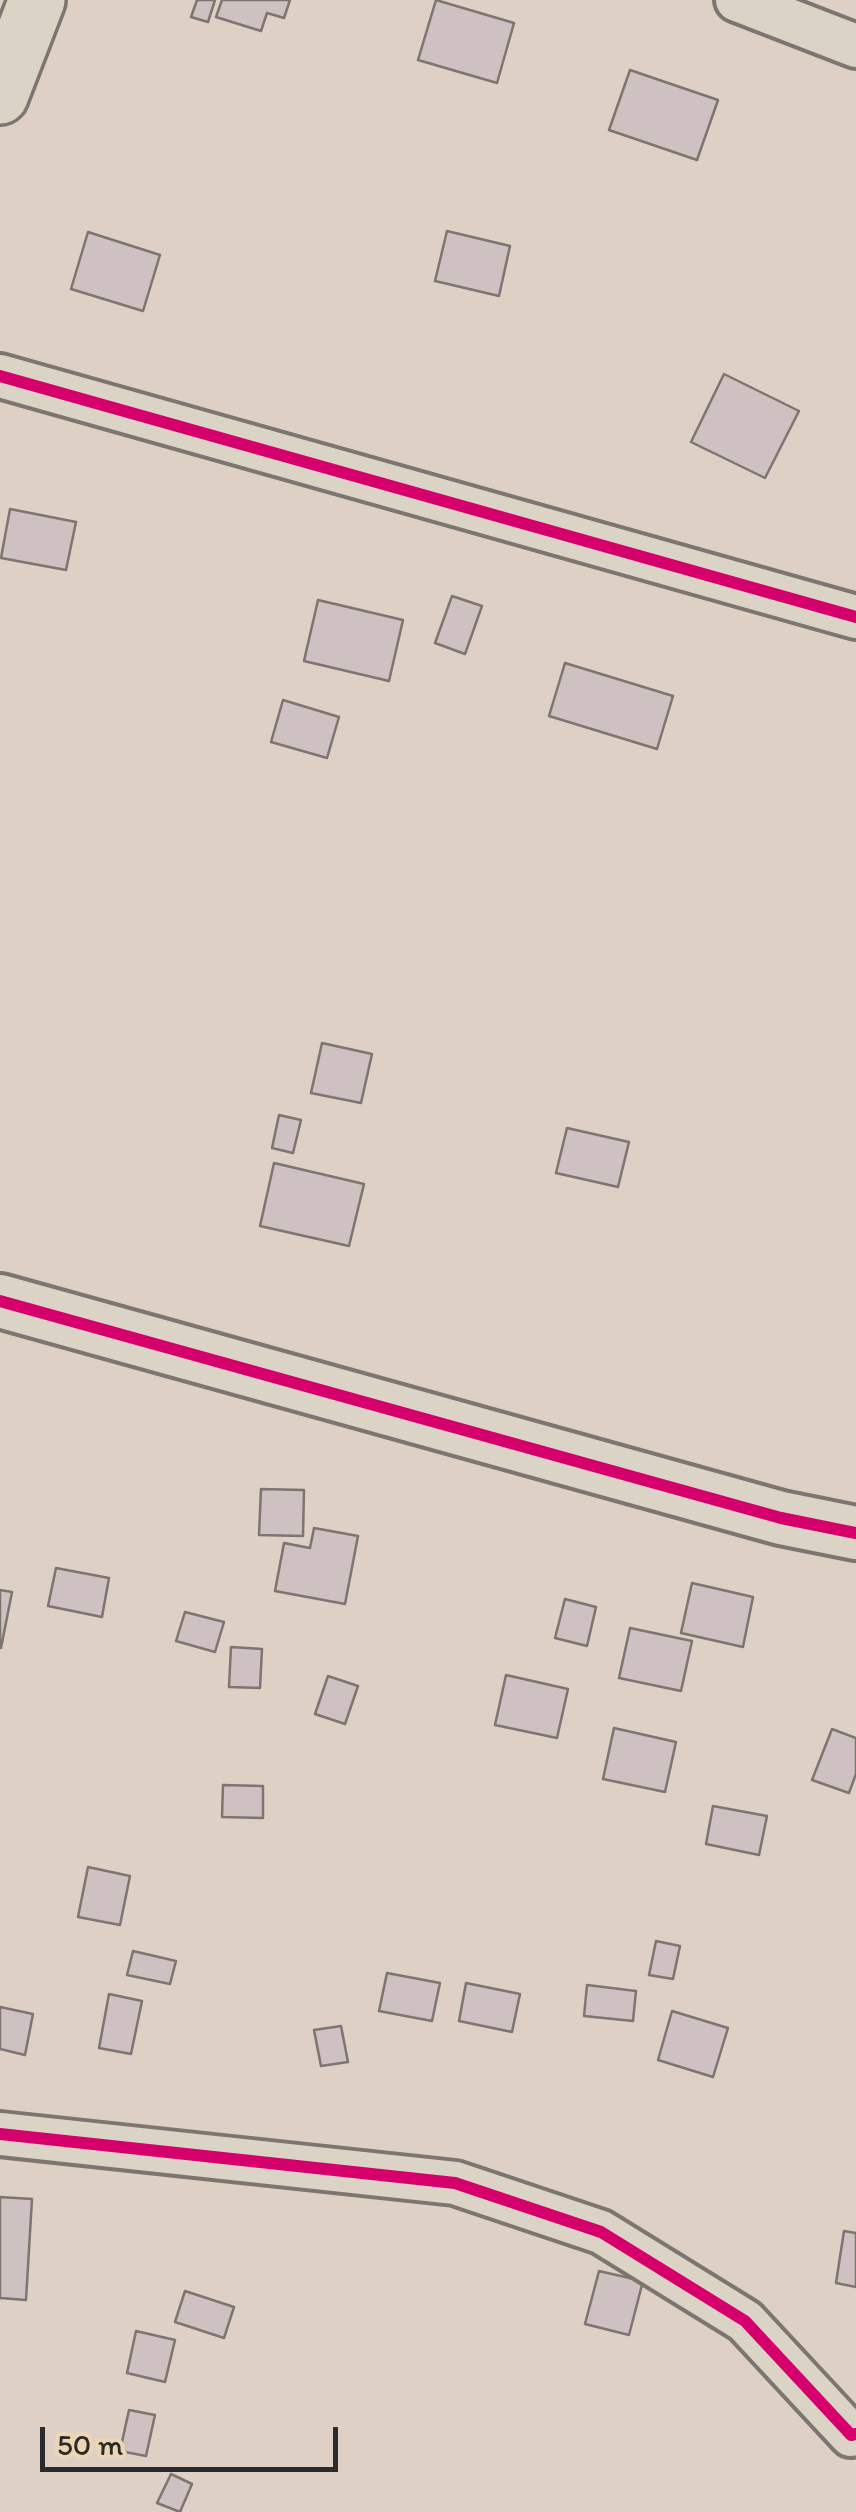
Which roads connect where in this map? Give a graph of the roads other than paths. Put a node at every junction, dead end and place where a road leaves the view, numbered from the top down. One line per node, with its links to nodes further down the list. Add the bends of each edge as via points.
1 (37, 0): 4 (main road)
2 (737, 0): 3 (street)
3 (856, 46)
4 (0, 96)
5 (0, 376): 6 (street)
6 (856, 618)
7 (0, 1301): 8 (street, via 781,1518)
8 (856, 1533)
9 (0, 2134): 10 (street, via 455,2183 601,2232 745,2320)
10 (856, 2434)

